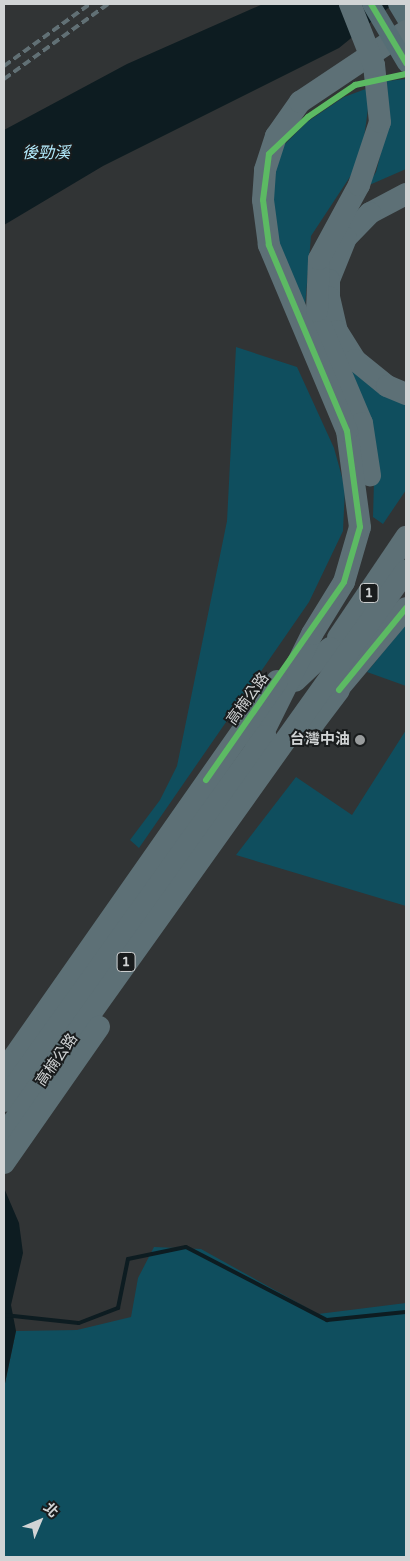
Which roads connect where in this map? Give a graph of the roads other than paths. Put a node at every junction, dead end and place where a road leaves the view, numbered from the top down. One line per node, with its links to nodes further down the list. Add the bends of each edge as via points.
1 (350, 4): 9 (main road, bridge, via 374,65 380,122 359,185 319,259 317,310 368,445 370,481)
2 (371, 4): 6 (street, bridge)
3 (397, 4): 4 (street)
4 (406, 19)
5 (406, 31): 9 (main road, via 300,102 276,136 264,186 266,229 277,270 347,431)
6 (406, 63)
7 (406, 194): 8 (main road, via 370,213 346,238 334,265 329,297 337,331 355,360 387,386)
8 (406, 394)
9 (360, 527): 13 (main road, via 344,582)
10 (406, 537): 14 (main road, 高楠公路 / 1)
11 (406, 570): 15 (main road, 高楠公路 / 1)
12 (406, 608): 15 (main road)
13 (312, 634): 16 (main road); 17 (main road, 高楠公路 / 1)
14 (330, 648): 16 (main road); 18 (main road, 高楠公路 / 1)
15 (333, 684): 18 (main road, 高楠公路 / 1); 18 (main road, via 304,724)
16 (284, 691): 17 (main road); 18 (main road)
17 (239, 734): 19 (main road, 高楠公路 / 1)
18 (270, 757): 20 (main road, 高楠公路 / 1); 21 (main road, 高楠公路 / 1)
19 (4, 1071)
20 (5, 1100)
21 (13, 1132): 22 (main road, 高楠公路 / 1)
22 (4, 1163)

